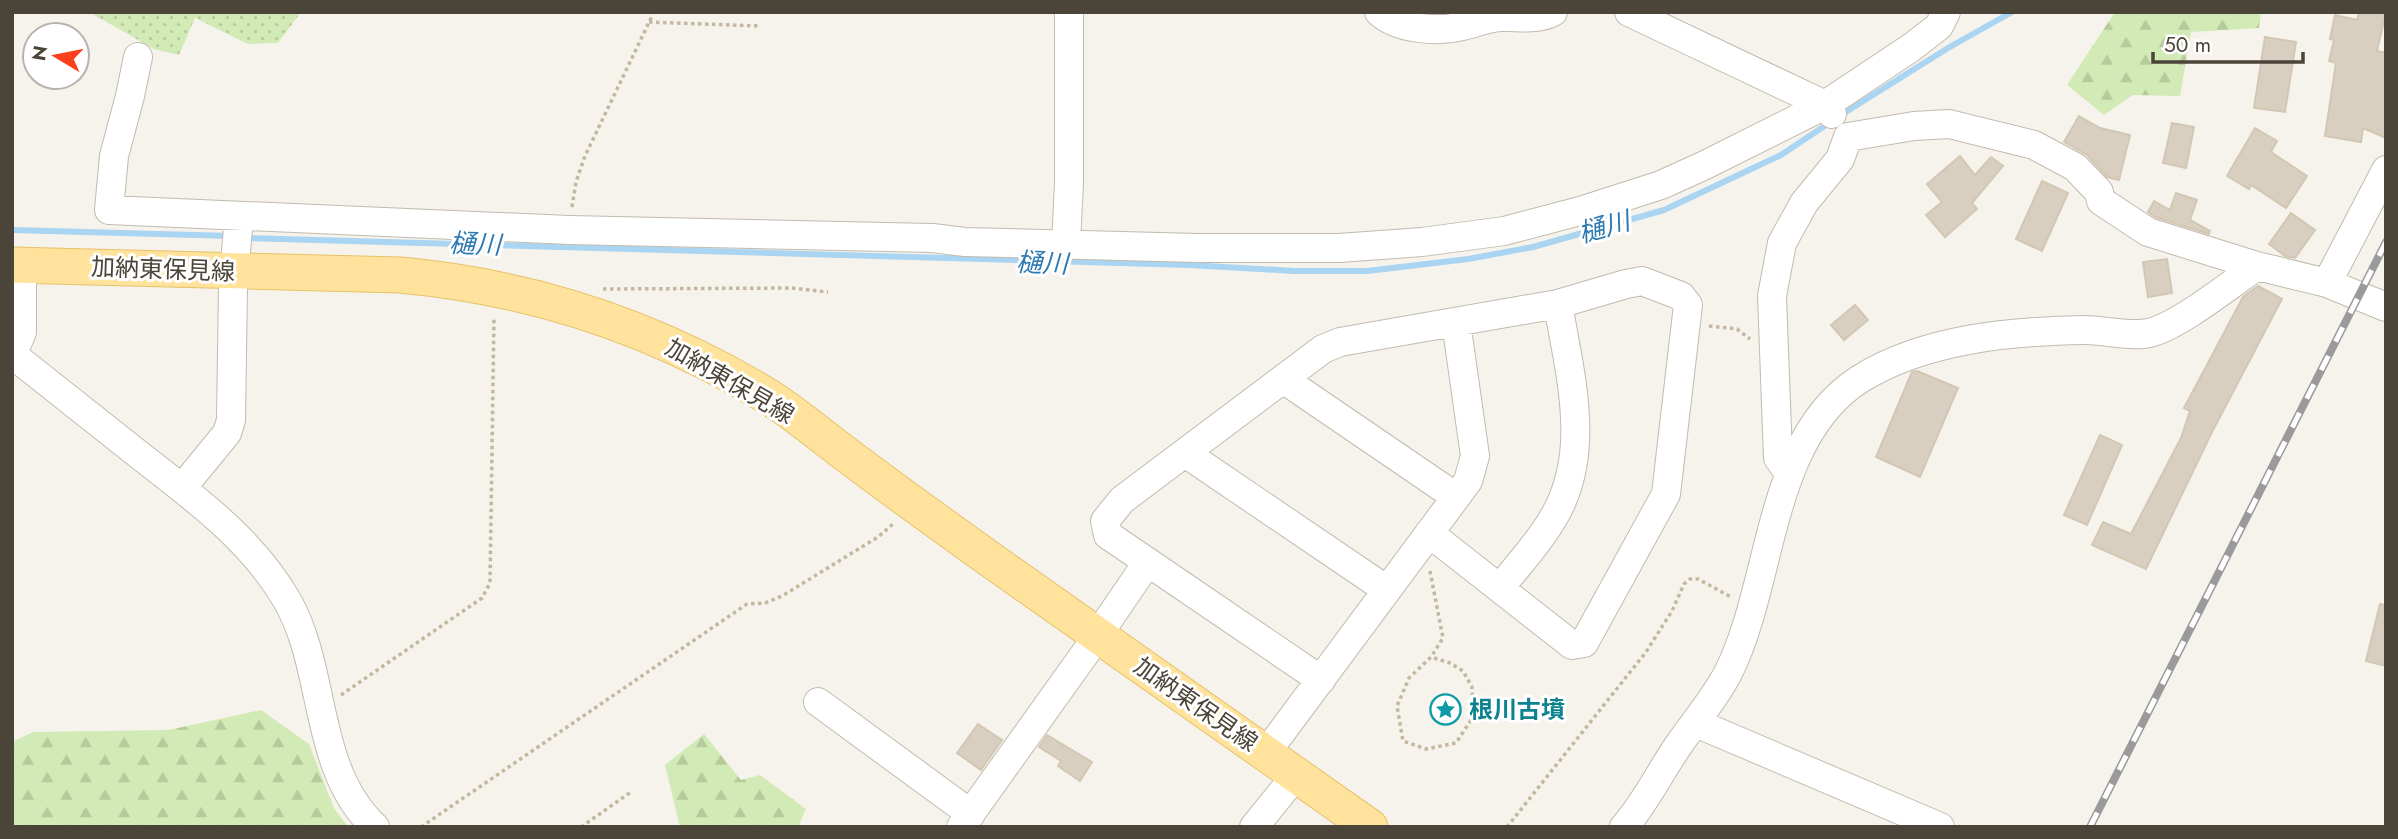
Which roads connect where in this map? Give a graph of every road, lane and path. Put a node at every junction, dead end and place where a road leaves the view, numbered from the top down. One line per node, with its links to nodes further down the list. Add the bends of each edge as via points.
1 (1069, 12): 14 (street)
2 (1379, 12): 3 (street, via 1400,24 1438,29 1488,18 1537,18)
3 (1553, 12)
4 (1629, 12): 10 (street)
5 (1946, 12): 10 (street, via 1939,26)
6 (653, 14): 7 (path)
7 (649, 22): 8 (path); 13 (path, via 585,156)
8 (759, 26)
9 (138, 57): 12 (street, via 114,156 109,209)
10 (1836, 120): 14 (street, via 1661,185 1504,231 1339,248); 17 (street, via 1949,124 2034,145 2075,167 2099,192 2101,201 2148,233); 27 (street, via 1840,159 1804,203 1782,243 1772,296)
11 (2386, 170): 18 (street)
12 (239, 217): 13 (street); 15 (street)
13 (569, 230): 14 (street)
14 (1066, 243)
15 (235, 264): 16 (main road, 加納東保見線); 19 (main road, 加納東保見線, via 400,275); 31 (street, via 231,420 227,433)
16 (17, 265): 26 (street, via 22,332)
17 (2256, 266): 18 (street); 30 (street, via 2176,321 2148,333 2030,333 1931,346 1894,359 1832,402 1805,438)
18 (2327, 283): 23 (street)
19 (496, 288): 33 (main road, 加納東保見線, via 625,326 698,357 771,399); 44 (path, via 490,583 482,598)
20 (600, 289): 21 (path, via 791,288)
21 (828, 292)
22 (1558, 304): 24 (street); 25 (street, via 1642,281 1681,296 1688,305); 36 (street, via 1574,401 1577,442 1573,472 1552,521)
23 (2386, 307)
24 (1456, 322): 28 (street, via 1340,342); 32 (street, via 1475,456 1468,481)
25 (1686, 324): 27 (path, via 1737,328); 36 (street, via 1666,494 1584,643 1572,645)
26 (12, 356): 31 (street)
27 (1773, 359): 30 (street, via 1778,458)
28 (1283, 379): 29 (street); 32 (street)
29 (1185, 453): 35 (street, via 1122,500 1105,521 1108,535); 37 (street)
30 (1789, 472): 39 (street)
31 (182, 488): 44 (street, via 248,546 282,594 304,637)
32 (1456, 497): 34 (street)
33 (914, 505): 40 (main road, 加納東保見線); 51 (path, via 877,537 782,596 747,604)
34 (1429, 533): 36 (street); 37 (street)
35 (1147, 563): 40 (street); 42 (street)
36 (1500, 588)
37 (1387, 590): 42 (street)
38 (1437, 606): 41 (path, via 1443,638)
39 (1750, 613): 45 (street, via 1728,672); 55 (path, via 1699,579 1684,584 1646,652)
40 (1098, 636): 46 (main road, 加納東保見線); 49 (street)
41 (1431, 657): 41 (path, via 1409,678 1397,706 1403,741 1426,749 1456,743 1473,717 1472,687 1463,671)
42 (1321, 680): 46 (street)
43 (818, 702): 49 (street)
44 (320, 710): 50 (street, via 341,777)
45 (1696, 723): 56 (street); 57 (street)
46 (1266, 752): 47 (main road, 加納東保見線)
47 (1297, 774): 53 (street); 54 (main road, 加納東保見線)
48 (631, 792): 52 (path)
49 (966, 820)
50 (376, 827)
51 (421, 827)
52 (580, 827)
53 (1254, 827)
54 (1370, 827)
55 (1507, 827)
56 (1624, 827)
57 (1940, 827)

